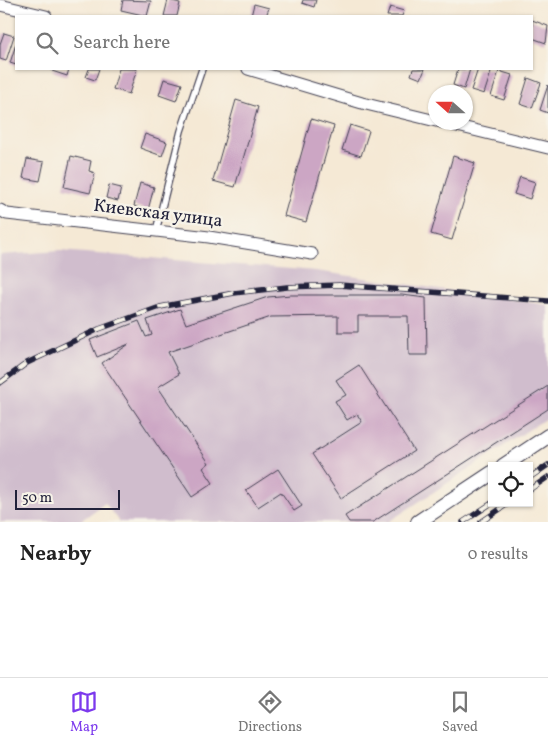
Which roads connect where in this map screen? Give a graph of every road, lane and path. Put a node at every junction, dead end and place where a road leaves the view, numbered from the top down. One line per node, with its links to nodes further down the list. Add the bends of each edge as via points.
1 (0, 5): 2 (street)
2 (42, 15)
3 (202, 70): 9 (lane, via 181,131)
4 (251, 70): 5 (street)
5 (428, 119)
6 (473, 130): 7 (street)
7 (548, 148)
8 (0, 210): 9 (street, Киевская улица, via 7,214)
9 (156, 231): 10 (street, Киевская улица)
10 (312, 254)
11 (548, 436): 12 (street)
12 (509, 462)
13 (488, 476): 14 (street)
14 (418, 522)

